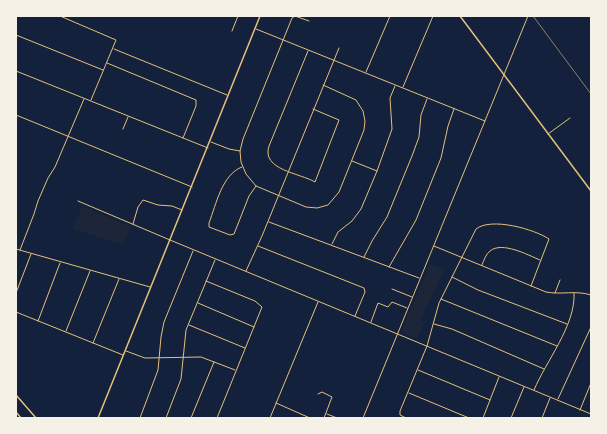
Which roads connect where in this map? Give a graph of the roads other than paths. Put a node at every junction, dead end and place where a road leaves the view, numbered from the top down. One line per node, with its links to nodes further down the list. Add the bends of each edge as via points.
1 (60, 16): 14 (street, via 116,40)
2 (238, 16): 10 (street)
3 (260, 16): 9 (main road)
4 (390, 16): 20 (street)
5 (434, 16): 24 (street)
6 (460, 16): 21 (main road)
7 (528, 16): 21 (street)
8 (309, 22): 12 (street, via 293,17)
9 (255, 29): 12 (street); 25 (main road)
10 (232, 31)
11 (16, 36): 18 (street)
12 (283, 40): 15 (street); 41 (street)
13 (339, 48): 16 (street)
14 (113, 49): 17 (street); 25 (street)
15 (308, 50): 16 (street); 44 (street, via 269,146 268,158 276,166)
16 (333, 60): 20 (street); 23 (street)
17 (107, 63): 18 (street); 38 (street, via 196,100)
18 (103, 70): 28 (street)
19 (16, 71): 26 (street)
20 (366, 73): 22 (street)
21 (504, 75): 34 (street); 36 (main road)
22 (395, 85): 24 (street); 45 (street, via 390,98 392,129)
23 (323, 86): 30 (street); 42 (street, via 351,97 362,107 365,126)
24 (402, 88): 27 (street)
25 (228, 96): 39 (main road)
26 (84, 98): 28 (street); 37 (street)
27 (428, 98): 29 (street); 62 (street, via 421,115 412,156 387,217)
28 (90, 101): 32 (street)
29 (454, 109): 34 (street); 68 (street, via 441,158 416,220)
30 (313, 110): 44 (street); 44 (street, via 339,120 314,182)
31 (16, 115): 37 (street)
32 (128, 116): 35 (street); 38 (street)
33 (570, 118): 36 (street)
34 (485, 121): 57 (street)
35 (123, 129)
36 (548, 134): 48 (main road)
37 (68, 136): 47 (street); 59 (street, via 38,201)
38 (183, 138): 40 (street)
39 (210, 142): 40 (main road); 41 (street)
40 (208, 148): 47 (main road)
41 (240, 151): 43 (street)
42 (351, 161): 45 (street); 49 (street, via 336,198 328,205 306,207)
43 (243, 167): 46 (street, via 248,178); 46 (street, via 227,178 209,226 232,235)
44 (289, 171): 49 (street)
45 (377, 171): 55 (street, via 361,209 352,221 338,232)
46 (256, 186): 49 (street)
47 (192, 187): 51 (main road)
48 (591, 192)
49 (278, 196): 52 (street)
50 (78, 201): 53 (street)
51 (182, 210): 53 (street, via 143,200); 54 (main road)
52 (268, 221): 55 (street); 56 (street)
53 (133, 224): 54 (street)
54 (170, 240): 60 (street); 77 (main road)
55 (332, 244): 62 (street)
56 (258, 246): 70 (street); 89 (street, via 365,290)
57 (433, 246): 63 (street); 73 (street)
58 (16, 249): 59 (street)
59 (20, 250): 61 (street)
60 (194, 250): 64 (street); 106 (street, via 164,322)
61 (32, 254): 66 (street); 80 (street)
62 (364, 257): 68 (street)
63 (461, 258): 65 (street, via 474,231 484,225 521,227 549,239); 67 (street); 71 (street)
64 (216, 259): 70 (street); 75 (street)
65 (541, 260): 67 (street, via 515,250 495,248 487,254); 76 (street)
66 (61, 262): 69 (street); 90 (street)
67 (482, 266): 76 (street)
68 (389, 267): 73 (street)
69 (90, 270): 72 (street); 97 (street)
70 (246, 272): 85 (street)
71 (451, 277): 84 (street); 93 (street, via 485,293)
72 (119, 278): 77 (street); 99 (street)
73 (420, 279): 83 (street)
74 (560, 280): 81 (street)
75 (206, 281): 86 (street); 95 (street, via 262,305)
76 (531, 286): 81 (street)
77 (151, 287): 103 (main road)
78 (392, 289): 83 (street)
79 (574, 292): 81 (street); 82 (street); 93 (street, via 574,305)
80 (16, 293)
81 (554, 293)
82 (591, 294)
83 (412, 297): 87 (street)
84 (440, 299): 92 (street); 101 (street)
85 (318, 302): 89 (street); 121 (street)
86 (197, 303): 94 (street); 95 (street)
87 (407, 308): 91 (street, via 392,302 388,307 378,303); 98 (street)
88 (16, 312): 90 (street)
89 (355, 316): 91 (street)
90 (38, 321): 97 (street)
91 (370, 323): 98 (street)
92 (434, 324): 100 (street); 108 (street, via 452,329)
93 (567, 324): 101 (street)
94 (188, 325): 102 (street); 105 (street)
95 (254, 327): 102 (street)
96 (591, 328): 120 (street)
97 (66, 332): 99 (street)
98 (397, 334): 100 (street); 137 (street)
99 (93, 343): 104 (street)
100 (427, 346): 110 (street); 111 (street)
101 (557, 346): 108 (street)
102 (245, 348): 109 (street)
103 (126, 351): 104 (main road); 106 (street, via 145,358)
104 (124, 355): 128 (main road)
105 (183, 356): 106 (street); 107 (street, via 200,356); 130 (street, via 180,384)
106 (159, 358): 129 (street, via 156,377)
107 (214, 361): 109 (street); 131 (street)
108 (544, 369): 114 (street)
109 (236, 370): 132 (street)
110 (417, 370): 115 (street); 119 (street)
111 (499, 376): 113 (street); 119 (street)
112 (591, 383): 122 (street)
113 (524, 387): 114 (street); 141 (street)
114 (534, 390): 118 (street)
115 (408, 392): 138 (street, via 400,415); 139 (street)
116 (318, 394): 124 (street, via 322,392 332,397)
117 (16, 395): 127 (main road)
118 (550, 397): 120 (street); 142 (street)
119 (490, 400): 140 (street)
120 (557, 400): 122 (street)
121 (276, 403): 133 (street); 134 (street)
122 (580, 410): 125 (street)
123 (16, 412): 126 (main road)
124 (326, 414): 135 (street); 136 (street)
125 (591, 414)
126 (21, 418)
127 (35, 418)
128 (98, 418)
129 (140, 418)
130 (166, 418)
131 (191, 418)
132 (216, 418)
133 (270, 418)
134 (310, 418)
135 (324, 418)
136 (337, 418)
137 (363, 418)
138 (406, 418)
139 (469, 418)
140 (483, 418)
141 (511, 418)
142 (542, 418)

